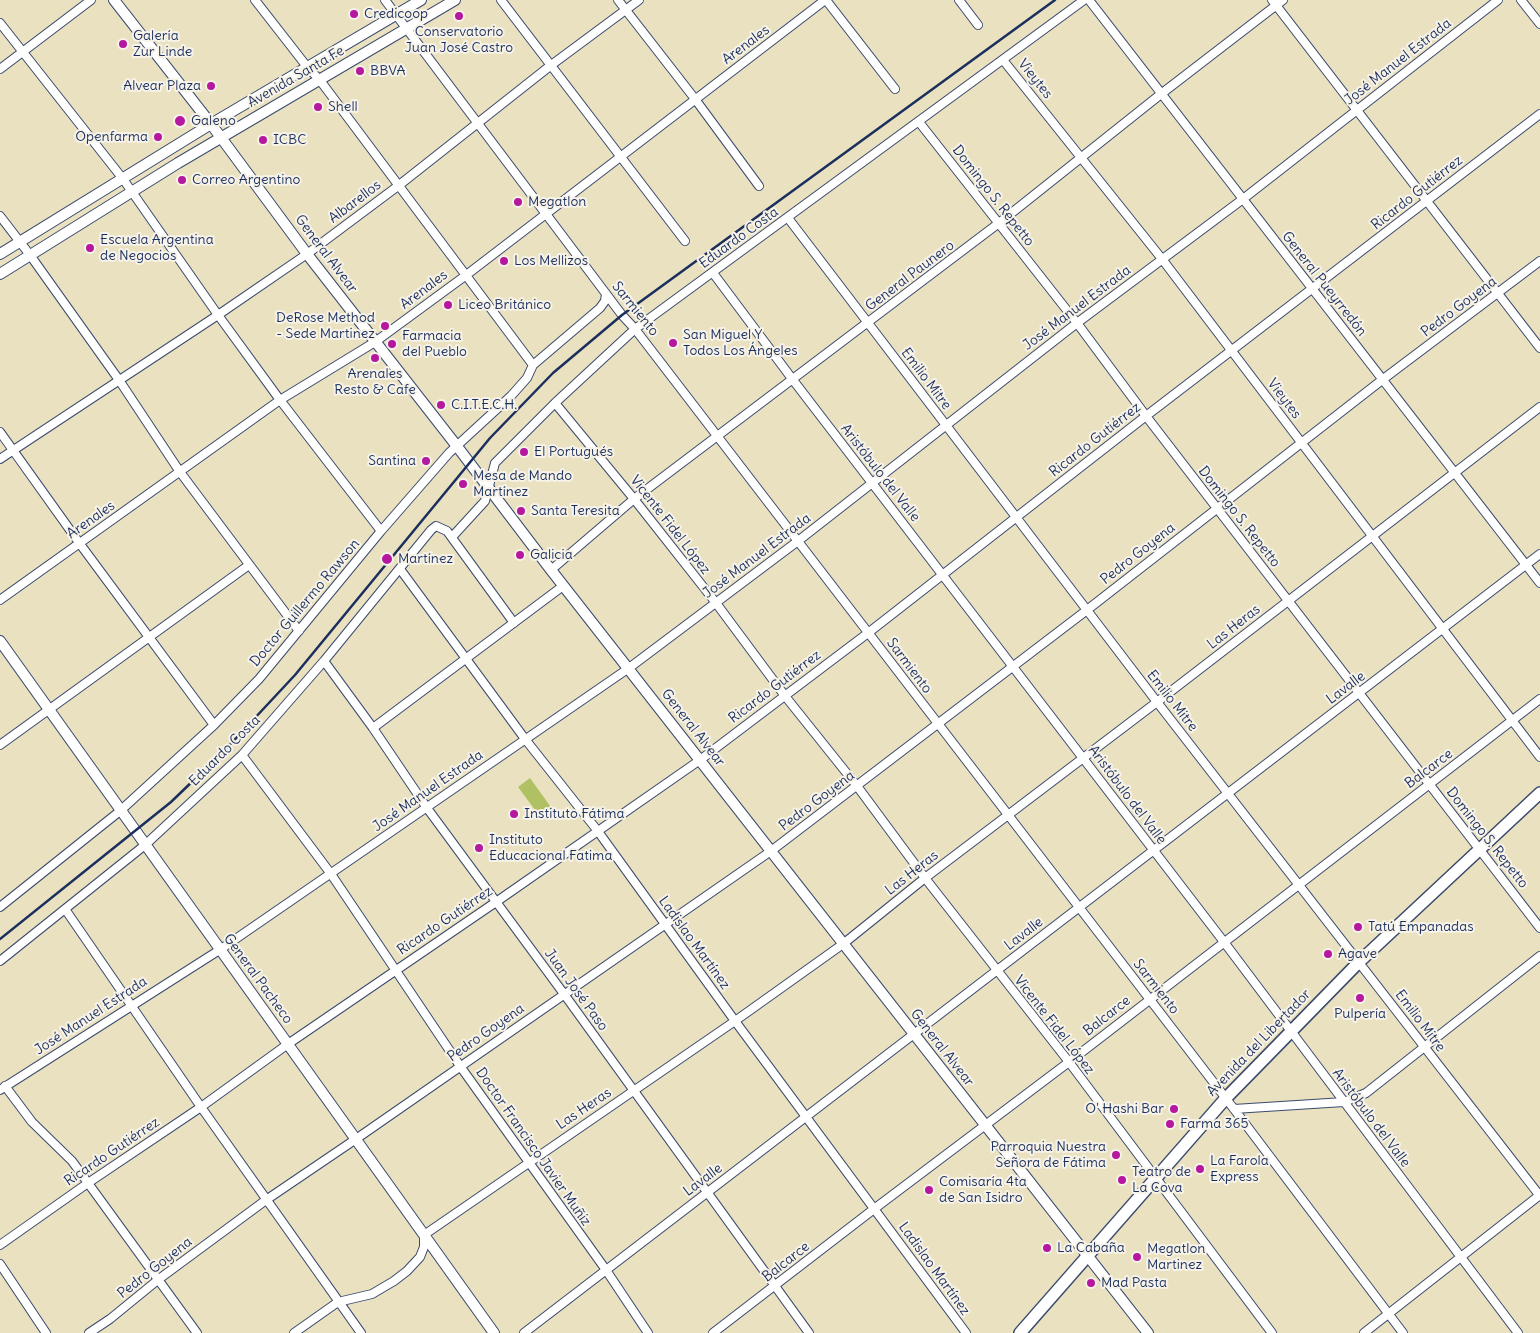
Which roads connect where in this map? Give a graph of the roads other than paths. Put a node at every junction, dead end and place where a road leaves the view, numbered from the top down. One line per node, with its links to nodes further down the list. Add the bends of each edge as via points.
1 (91, 0): 24 (street)
2 (114, 0): 37 (street, General Alvear)
3 (255, 0): 27 (street)
4 (385, 0): 19 (street, Sarmiento)
5 (421, 0): 19 (street, Avenida Santa Fe)
6 (455, 0): 23 (street, Avenida Santa Fe)
7 (501, 0): 26 (street)
8 (618, 0): 18 (street)
9 (639, 0): 18 (street, Albarellos)
10 (826, 0): 30 (street); 32 (street, Arenales)
11 (959, 0): 22 (street)
12 (1084, 0): 25 (street, Eduardo Costa)
13 (1089, 0): 31 (street, General Pueyrredón)
14 (1283, 0): 17 (street, General Paunero)
15 (1498, 0): 33 (street, José Manuel Estrada)
16 (1521, 0): 21 (street)
17 (1274, 3): 31 (street, General Paunero); 33 (street)
18 (626, 10): 26 (street, Albarellos); 32 (street)
19 (396, 14): 23 (street, Sarmiento); 27 (street, Avenida Santa Fe)
20 (0, 23): 24 (street)
21 (1540, 24)
22 (978, 25)
23 (406, 29): 29 (street, Avenida Santa Fe); 35 (street, Sarmiento)
24 (23, 52): 28 (street); 41 (street)
25 (1003, 60): 36 (street, Eduardo Costa); 40 (street, Vieytes)
26 (550, 66): 35 (street, Albarellos); 39 (street)
27 (308, 68): 29 (street); 37 (street, Avenida Santa Fe)
28 (0, 70)
29 (319, 79): 38 (street, Avenida Santa Fe); 42 (street)
30 (895, 90)
31 (1161, 94): 40 (street, General Paunero); 45 (street, General Pueyrredón)
32 (695, 99): 39 (street, Arenales); 43 (street)
33 (1356, 110): 45 (street, José Manuel Estrada); 46 (street)
34 (1540, 114): 46 (street, Ricardo Gutiérrez)
35 (478, 122): 42 (street, Albarellos); 47 (street, Sarmiento)
36 (919, 122): 49 (street, Eduardo Costa); 50 (street, Domingo S. Repetto)
37 (211, 124): 38 (street, General Alvear); 41 (street, Avenida Santa Fe)
38 (221, 137): 44 (street, Avenida Santa Fe); 54 (street, General Alvear)
39 (620, 157): 47 (street, Arenales); 52 (street)
40 (1082, 158): 50 (street, General Paunero); 56 (street, Vieytes)
41 (123, 179): 44 (street); 51 (street, Avenida Santa Fe)
42 (398, 186): 54 (street, Albarellos); 60 (street)
43 (759, 186)
44 (132, 192): 55 (street, Avenida Santa Fe); 64 (street)
45 (1243, 199): 56 (street, José Manuel Estrada); 61 (street, General Pueyrredón)
46 (1427, 201): 61 (street, Ricardo Gutiérrez); 62 (street)
47 (546, 213): 60 (street, Arenales); 63 (street, Sarmiento)
48 (0, 216): 51 (street)
49 (788, 218): 58 (street, Eduardo Costa); 66 (street, Emilio Mitre)
50 (999, 223): 65 (street, Domingo S. Repetto); 66 (street, General Paunero)
51 (19, 241): 53 (street, Avenida Santa Fe); 55 (street)
52 (685, 241)
53 (0, 254)
54 (307, 254): 64 (street, Albarellos); 68 (street, General Alvear)
55 (30, 255): 59 (street, Avenida Santa Fe); 72 (street)
56 (1162, 259): 65 (street, José Manuel Estrada); 70 (street, Vieytes)
57 (1540, 262): 62 (street, Pedro Goyena)
58 (714, 273): 67 (street, Eduardo Costa); 73 (street, Aristóbulo del Valle)
59 (0, 274)
60 (465, 276): 68 (street, Arenales); 71 (street)
61 (1312, 289): 70 (street, Ricardo Gutiérrez); 74 (street, General Pueyrredón)
62 (1498, 293): 69 (street); 74 (street, Pedro Goyena)
63 (606, 294): 67 (street, Sarmiento); 71 (street, Doctor Guillermo Rawson, via 600,308)
64 (218, 316): 72 (street, Albarellos); 75 (street)
65 (1076, 323): 78 (street, Domingo S. Repetto); 79 (street, José Manuel Estrada)
66 (868, 324): 73 (street, General Paunero); 79 (street, Emilio Mitre)
67 (635, 329): 76 (street, Eduardo Costa); 81 (street, Sarmiento)
68 (375, 342): 75 (street, Arenales); 83 (street, General Alvear)
69 (1540, 348)
70 (1232, 352): 78 (street, Ricardo Gutiérrez); 82 (street, Vieytes)
71 (532, 365): 83 (street, Doctor Guillermo Rawson, via 527,378 511,396)
72 (119, 380): 84 (street, Albarellos); 86 (street)
73 (793, 380): 81 (street, General Paunero); 88 (street, Aristóbulo del Valle)
74 (1382, 380): 82 (street, Pedro Goyena); 87 (street, General Pueyrredón)
75 (280, 400): 86 (street, Arenales); 93 (street)
76 (556, 403): 89 (street, Eduardo Costa, via 495,464); 90 (street, Vicente Fidel López)
77 (1540, 407): 87 (street, Las Heras)
78 (1146, 416): 91 (street, Domingo S. Repetto); 92 (street, Ricardo Gutiérrez)
79 (946, 426): 88 (street, José Manuel Estrada); 92 (street, Emilio Mitre)
80 (0, 432): 84 (street)
81 (717, 436): 90 (street, General Paunero); 96 (street, Sarmiento)
82 (1302, 444): 91 (street, Pedro Goyena); 94 (street, Vieytes)
83 (456, 445): 89 (street, General Alvear); 93 (street, Doctor Guillermo Rawson)
84 (13, 450): 85 (street, Albarellos); 97 (street)
85 (0, 459)
86 (180, 472): 97 (street, Arenales); 99 (street)
87 (1455, 474): 94 (street, Las Heras); 100 (street, General Pueyrredón)
88 (872, 483): 96 (street, José Manuel Estrada); 103 (street, Aristóbulo del Valle)
89 (489, 488): 95 (street, Eduardo Costa, via 485,501); 102 (street, General Alvear)
90 (634, 499): 102 (street, General Paunero); 108 (street, Vicente Fidel López)
91 (1216, 508): 107 (street, Domingo S. Repetto); 109 (street, Pedro Goyena)
92 (1016, 518): 103 (street, Ricardo Gutiérrez); 109 (street, Emilio Mitre)
93 (381, 531): 112 (street, Doctor Guillermo Rawson)
94 (1372, 536): 107 (street, Las Heras); 111 (street, Vieytes)
95 (452, 537): 101 (street, Eduardo Costa, via 436,526 426,534); 110 (street)
96 (798, 541): 108 (street, José Manuel Estrada); 113 (street, Sarmiento)
97 (80, 544): 106 (street, Arenales); 114 (street)
98 (1540, 554): 100 (street, Lavalle)
99 (249, 565): 112 (street); 114 (street)
100 (1526, 565): 104 (street, General Pueyrredón); 111 (street, Lavalle)
101 (400, 569): 116 (street, Ladislao Martínez); 117 (street, Eduardo Costa)
102 (551, 570): 105 (street, General Alvear)
103 (942, 574): 113 (street, Ricardo Gutiérrez); 118 (street, Aristóbulo del Valle)
104 (1540, 583)
105 (564, 586): 110 (street); 119 (street, General Alvear)
106 (0, 600)
107 (1288, 601): 120 (street, Domingo S. Repetto); 123 (street, Las Heras)
108 (716, 603): 119 (street, José Manuel Estrada); 121 (street, Vicente Fidel López)
109 (1087, 610): 118 (street, Pedro Goyena); 123 (street, Emilio Mitre)
110 (514, 623): 116 (street)
111 (1443, 630): 120 (street, Lavalle); 125 (street, Vieytes)
112 (300, 631): 127 (street, Doctor Guillermo Rawson)
113 (868, 633): 121 (street, Ricardo Gutiérrez); 126 (street, Sarmiento)
114 (150, 637): 124 (street); 127 (street)
115 (0, 641): 124 (street, General Pacheco)
116 (466, 659): 128 (street); 129 (street, Ladislao Martínez)
117 (324, 661): 128 (street, Juan José Paso); 131 (street, Eduardo Costa)
118 (1013, 665): 126 (street, Pedro Goyena); 133 (street, Aristóbulo del Valle)
119 (629, 668): 129 (street, José Manuel Estrada); 134 (street, General Alvear)
120 (1359, 694): 135 (street, Domingo S. Repetto); 137 (street, Lavalle)
121 (785, 696): 134 (street, Ricardo Gutiérrez); 136 (street, Vicente Fidel López)
122 (1540, 699): 125 (street, Balcarce)
123 (1157, 702): 133 (street, Las Heras); 137 (street, Emilio Mitre)
124 (49, 711): 130 (street); 140 (street, General Pacheco)
125 (1512, 721): 132 (street, Vieytes); 135 (street, Balcarce)
126 (937, 723): 136 (street, Pedro Goyena); 141 (street, Sarmiento)
127 (214, 725): 140 (street, Doctor Guillermo Rawson)
128 (373, 728): 139 (street, Juan José Paso)
129 (526, 738): 139 (street, José Manuel Estrada); 142 (street, Ladislao Martínez)
130 (0, 746)
131 (242, 755): 143 (street, Eduardo Costa); 147 (street, Doctor Francisco Javier Muñiz)
132 (1540, 757)
133 (1083, 758): 141 (street, Las Heras); 144 (street, Aristóbulo del Valle)
134 (700, 760): 142 (street, Ricardo Gutiérrez); 146 (street, General Alvear)
135 (1429, 784): 145 (street, Domingo S. Repetto); 149 (street, Balcarce)
136 (857, 786): 146 (street, Pedro Goyena); 148 (street, Vicente Fidel López)
137 (1229, 793): 144 (street, Lavalle); 149 (street, Emilio Mitre)
138 (1540, 793): 145 (main road, Avenida del Libertador)
139 (427, 808): 147 (street, José Manuel Estrada); 150 (street, Juan José Paso)
140 (120, 811): 143 (street, General Pacheco); 151 (street, Doctor Guillermo Rawson)
141 (1008, 815): 148 (street, Las Heras); 152 (street, Sarmiento)
142 (597, 830): 150 (street, Ricardo Gutiérrez); 154 (street, Ladislao Martínez)
143 (145, 844): 153 (street, Eduardo Costa); 158 (street, General Pacheco)
144 (1153, 850): 152 (street, Lavalle); 156 (street, Aristóbulo del Valle)
145 (1480, 850): 155 (street, Domingo S. Repetto); 161 (main road, Avenida del Libertador)
146 (771, 851): 154 (street, Pedro Goyena); 157 (street, General Alvear)
147 (331, 874): 158 (street, José Manuel Estrada); 162 (street, Doctor Francisco Javier Muñiz)
148 (925, 878): 157 (street, Las Heras); 163 (street, Vicente Fidel López)
149 (1300, 885): 156 (street, Balcarce); 161 (street, Emilio Mitre)
150 (496, 902): 162 (street, Ricardo Gutiérrez); 164 (street, Juan José Paso)
151 (0, 907)
152 (1079, 907): 163 (street, Lavalle); 165 (street, Sarmiento)
153 (65, 909): 160 (street, Eduardo Costa); 166 (street)
154 (666, 925): 164 (street, Pedro Goyena); 167 (street, Ladislao Martínez)
155 (1540, 928)
156 (1224, 942): 165 (street, Balcarce); 168 (street, Aristóbulo del Valle)
157 (844, 944): 167 (street, Las Heras); 169 (street, General Alvear)
158 (220, 949): 166 (street, José Manuel Estrada); 170 (street, General Pacheco)
159 (1540, 956): 171 (street)
160 (0, 961)
161 (1359, 962): 168 (main road, Avenida del Libertador); 171 (street, Emilio Mitre)
162 (395, 970): 170 (street, Ricardo Gutiérrez); 173 (street, Doctor Francisco Javier Muñiz)
163 (996, 971): 169 (street, Lavalle); 172 (street, Vicente Fidel López)
164 (564, 994): 173 (street, Pedro Goyena); 175 (street, Juan José Paso)
165 (1149, 999): 172 (street, Balcarce); 176 (street, Sarmiento)
166 (130, 1006): 174 (street, José Manuel Estrada); 178 (street)
167 (735, 1021): 175 (street, Las Heras); 180 (street, Ladislao Martínez)
168 (1291, 1032): 176 (main road, Avenida del Libertador); 177 (street, Aristóbulo del Valle)
169 (914, 1034): 180 (street, Lavalle); 181 (street, General Alvear)
170 (288, 1044): 178 (street, Ricardo Gutiérrez); 182 (street, General Pacheco)
171 (1424, 1047): 177 (street, via 1366,1093); 187 (street, Emilio Mitre)
172 (1069, 1062): 181 (street, Balcarce); 184 (street, Vicente Fidel López)
173 (460, 1066): 182 (street, Pedro Goyena); 183 (street, Doctor Francisco Javier Muñiz)
174 (3, 1088): 185 (street)
175 (634, 1090): 183 (street, Las Heras); 186 (street, Juan José Paso)
176 (1226, 1098): 179 (street, Sarmiento); 184 (main road, Avenida del Libertador)
177 (1344, 1102): 179 (street); 193 (street, Aristóbulo del Valle)
178 (201, 1107): 185 (street, Ricardo Gutiérrez); 188 (street)
179 (1234, 1109): 199 (street, Sarmiento)
180 (807, 1117): 186 (street, Lavalle); 189 (street, Ladislao Martínez)
181 (984, 1126): 189 (street, Balcarce); 192 (street, General Alvear)
182 (356, 1140): 188 (street, Pedro Goyena); 190 (street, General Pacheco)
183 (528, 1162): 190 (street, Las Heras); 195 (street, Doctor Francisco Javier Muñiz)
184 (1156, 1178): 192 (main road, Avenida del Libertador); 213 (street, Vicente Fidel López)
185 (88, 1182): 191 (street, Ricardo Gutiérrez); 196 (street)
186 (707, 1193): 195 (street, Lavalle); 197 (street, Juan José Paso)
187 (1540, 1196): 193 (street)
188 (266, 1200): 196 (street, Pedro Goyena); 198 (street)
189 (874, 1209): 197 (street, Balcarce); 210 (street, Ladislao Martínez)
190 (424, 1235): 198 (street, via 423,1251 407,1271 372,1294); 205 (street, General Pacheco)
191 (0, 1246)
192 (1088, 1256): 211 (main road, Avenida del Libertador); 212 (street, General Alvear)
193 (1461, 1257): 199 (street); 216 (street, Aristóbulo del Valle)
194 (0, 1264): 200 (street)
195 (606, 1270): 206 (street, Lavalle); 207 (street, Doctor Francisco Javier Muñiz)
196 (159, 1279): 201 (street, Pedro Goyena); 202 (street)
197 (776, 1286): 208 (street, Balcarce); 209 (street, Juan José Paso)
198 (338, 1302): 203 (street); 204 (street)
199 (1388, 1315): 214 (street); 215 (street, Sarmiento)
200 (46, 1333)
201 (89, 1333)
202 (197, 1333)
203 (294, 1333)
204 (361, 1333)
205 (494, 1333)
206 (524, 1333)
207 (648, 1333)
208 (713, 1333)
209 (809, 1333)
210 (966, 1333)
211 (1020, 1333)
212 (1148, 1333)
213 (1272, 1333)
214 (1364, 1333)
215 (1403, 1333)
216 (1518, 1333)

